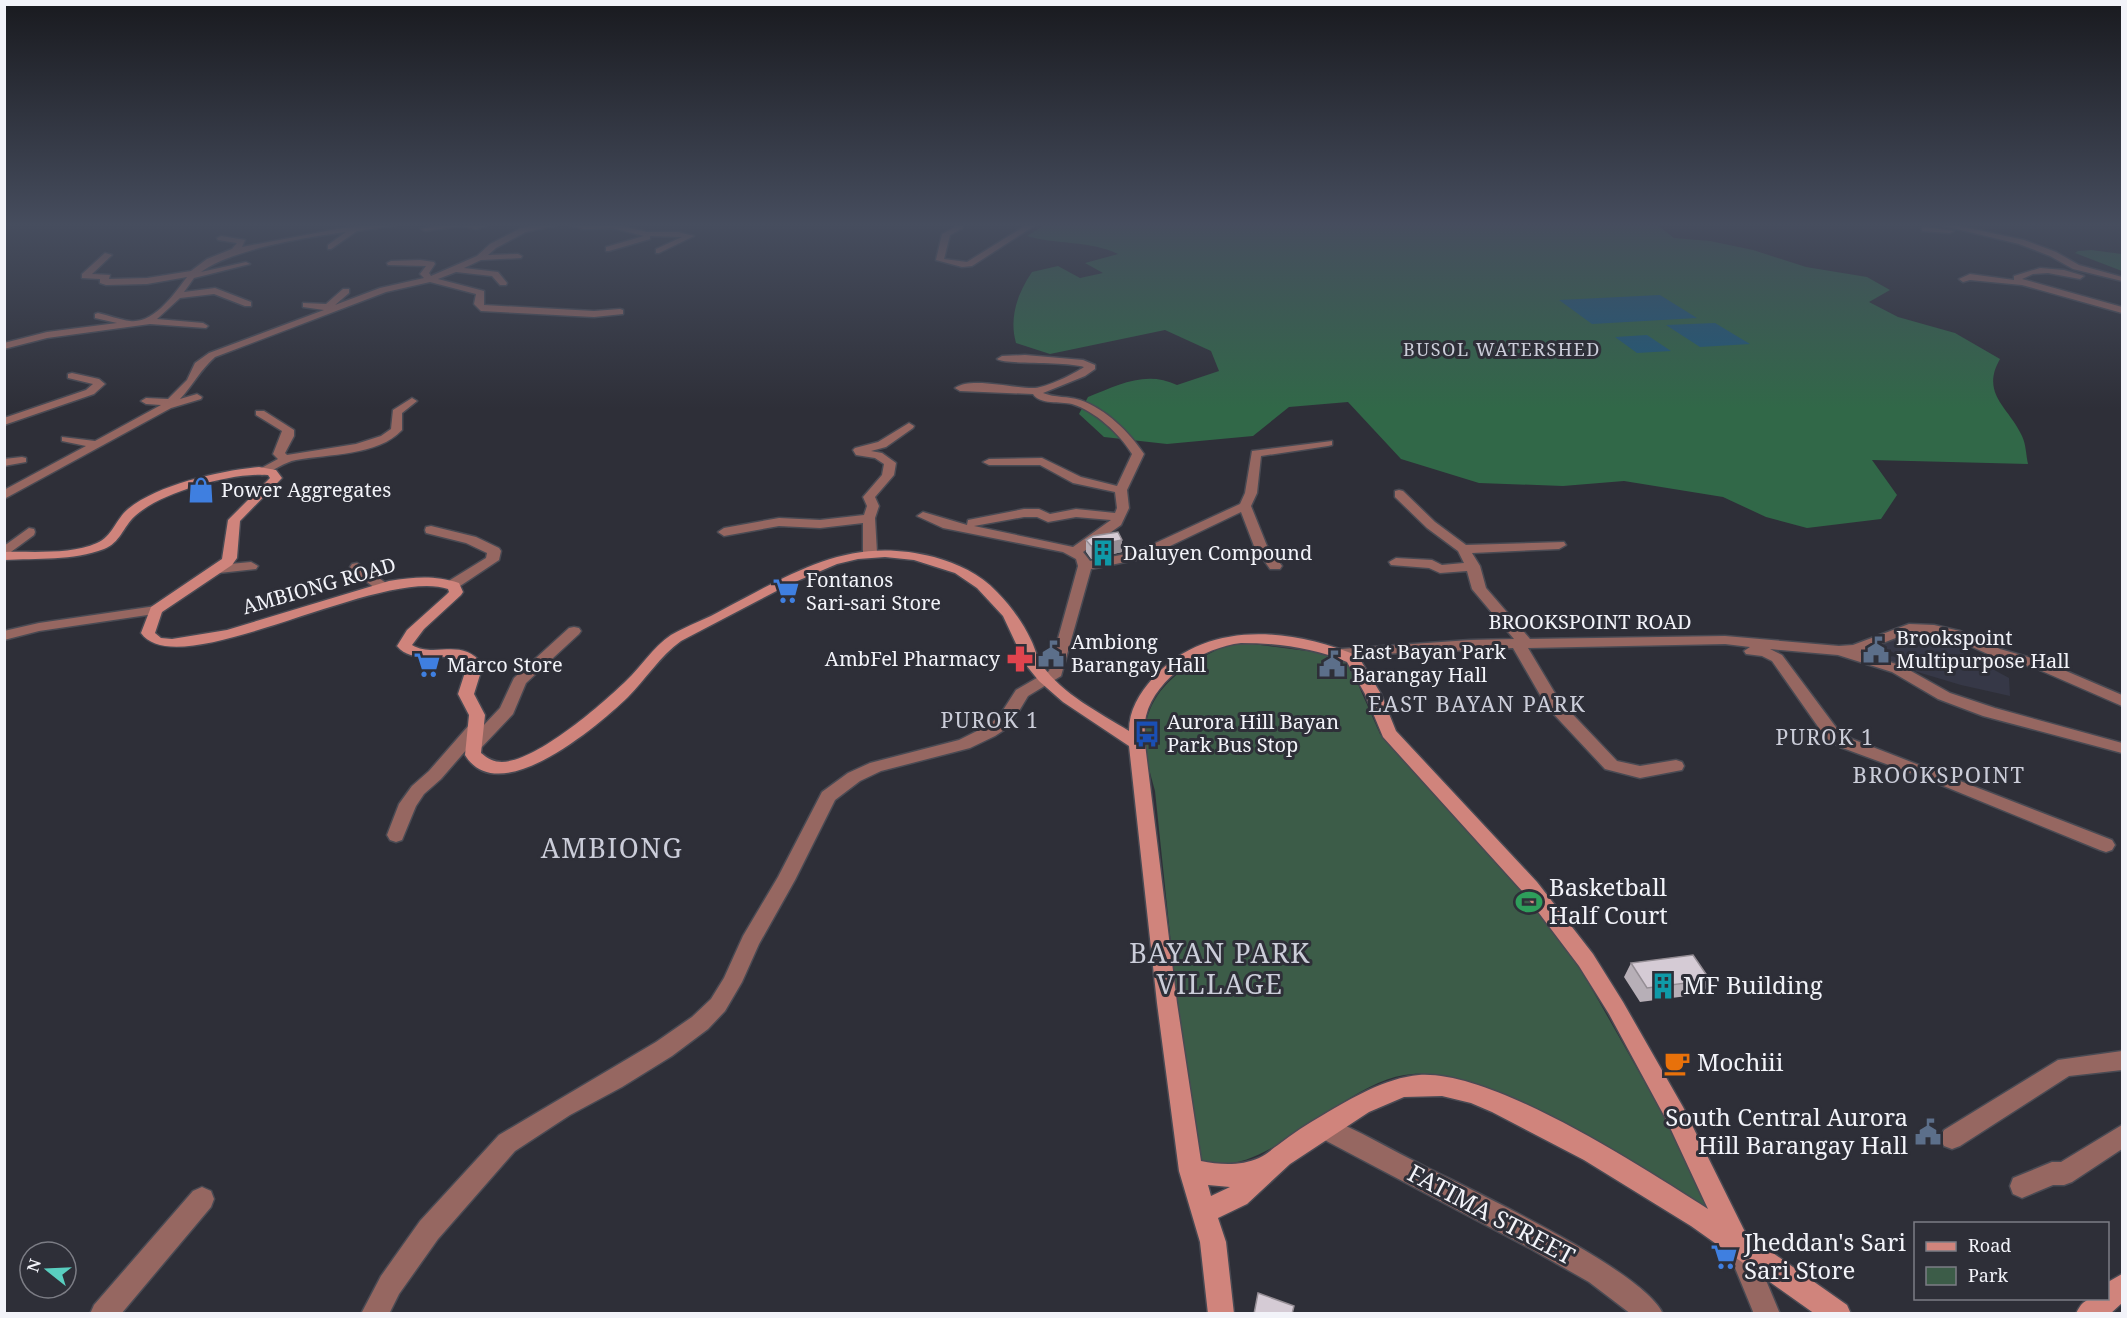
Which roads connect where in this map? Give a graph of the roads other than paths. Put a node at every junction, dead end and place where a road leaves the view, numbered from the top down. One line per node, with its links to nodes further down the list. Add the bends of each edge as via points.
1 (184, 286): 6 (street)
2 (402, 286): 9 (street)
3 (454, 286): 11 (street, via 481,293 481,308)
4 (2031, 286): 10 (street)
5 (346, 291): 9 (street)
6 (177, 296): 7 (street, via 215,291); 13 (street)
7 (248, 304)
8 (306, 305): 9 (street)
9 (332, 308): 24 (street, via 212,355)
10 (2122, 311)
11 (620, 312)
12 (98, 316): 13 (street, via 122,322)
13 (147, 322): 14 (street); 16 (street, via 46,335)
14 (203, 326)
15 (4, 338): 16 (street, via 8,341)
16 (4, 345)
17 (1002, 359): 20 (street, via 1083,363 1091,367)
18 (72, 376): 26 (street, via 100,384 90,392)
19 (960, 388): 20 (street)
20 (1038, 391): 38 (street, via 1044,398 1085,405 1134,445 1138,454)
21 (197, 397): 24 (street)
22 (146, 401): 24 (street)
23 (412, 401): 34 (street, via 397,412 396,430 385,438)
24 (169, 404): 29 (street)
25 (260, 413): 34 (street, via 288,430 279,454)
26 (4, 422)
27 (110, 426): 29 (street)
28 (909, 426): 45 (street, via 882,445 859,450 890,463 887,479 868,497 873,506)
29 (124, 429): 32 (street)
30 (66, 439): 32 (street)
31 (1328, 443): 41 (street, via 1256,453 1251,493)
32 (94, 444): 40 (street)
33 (22, 460): 36 (street)
34 (285, 460): 37 (street)
35 (988, 462): 38 (street, via 1042,461 1077,480)
36 (4, 463)
37 (262, 471): 55 (main road, via 207,481 155,498 131,513 114,537 101,546); 62 (main road, via 272,472 276,478 234,520 230,558)
38 (1121, 490): 44 (street)
39 (1399, 494): 52 (street)
40 (4, 495)
41 (1245, 506): 58 (street, via 1140,555); 59 (street, via 1259,544)
42 (1024, 513): 44 (street, via 1039,513 1048,518 1076,513); 46 (street); 50 (street, via 1004,525)
43 (923, 516): 53 (street, via 943,524)
44 (1120, 517): 53 (street, via 1105,533)
45 (869, 518): 49 (street, via 819,524 779,522); 54 (street)
46 (972, 523)
47 (431, 530): 63 (street, via 471,540 494,551 492,560)
48 (28, 532): 55 (street)
49 (724, 532)
50 (1003, 533)
51 (1559, 545): 52 (street)
52 (1463, 549): 60 (street)
53 (1074, 552): 58 (street, via 1082,557)
54 (870, 553): 72 (main road, via 930,559 973,577 1000,603 1035,667); 76 (main road, via 815,566 684,634 658,653 603,710 532,760 489,766 473,755)
55 (4, 554)
56 (1396, 562): 60 (street, via 1432,564 1440,569)
57 (251, 566): 62 (street)
58 (1085, 566): 72 (street, via 1056,673)
59 (1275, 566)
60 (1473, 566): 69 (street, via 1479,589)
61 (357, 567): 64 (street)
62 (219, 569): 65 (main road)
63 (452, 585): 64 (main road, AMBIONG ROAD, via 425,580); 74 (main road, via 456,592 450,600 404,646 413,652 457,653 471,658 475,665 466,694 477,715)
64 (381, 586): 65 (main road, AMBIONG ROAD, via 237,632 169,643 156,642 148,633)
65 (156, 610): 67 (street)
66 (574, 632): 76 (street, via 519,681 507,710)
67 (4, 636)
68 (1699, 642): 69 (street, BROOKSPOINT ROAD); 70 (street, BROOKSPOINT ROAD, via 1725,640); 80 (street, via 1765,652 1777,658 1832,734 1846,743)
69 (1522, 644): 71 (street, BROOKSPOINT ROAD); 78 (street, via 1553,703 1611,765 1640,772)
70 (1840, 651): 73 (street, via 1909,628 1934,629 2040,666); 77 (street, via 1897,669 1944,696 1989,712)
71 (1341, 653): 75 (main road, via 1246,638 1225,640 1193,654 1150,690 1138,713); 90 (main road, via 1361,669 1389,734 1530,887 1586,960 1675,1114)
72 (1046, 678): 75 (main road); 95 (street, via 1022,693 1004,722 989,732 963,744 876,767 828,796 718,1005 664,1050 507,1143 429,1230)
73 (2122, 701)
74 (476, 728): 76 (main road); 79 (street, via 418,790)
75 (1137, 744): 86 (main road)
76 (473, 746)
77 (2122, 748)
78 (1676, 766)
79 (396, 835)
80 (2106, 845)
81 (2122, 1061): 84 (street, via 2066,1067)
82 (1325, 1128): 85 (main road); 90 (main road, via 1392,1091 1416,1085 1442,1086 1532,1120 1601,1156); 97 (street, FATIMA STREET, via 1576,1261 1632,1295)
83 (2122, 1136): 87 (street, via 2064,1174 2052,1173)
84 (1952, 1138)
85 (1266, 1168): 86 (main road, via 1224,1177); 89 (main road, via 1228,1203)
86 (1191, 1170): 89 (main road)
87 (2022, 1186)
88 (202, 1199): 94 (street)
89 (1202, 1211): 96 (main road, via 1212,1242)
90 (1737, 1244): 98 (street); 99 (main road)
91 (2122, 1287): 92 (main road)
92 (2109, 1298)
93 (2107, 1300): 100 (main road)
94 (103, 1314)
95 (374, 1314)
96 (1221, 1314)
97 (1650, 1314)
98 (1767, 1314)
99 (1838, 1314)
100 (2090, 1314)

